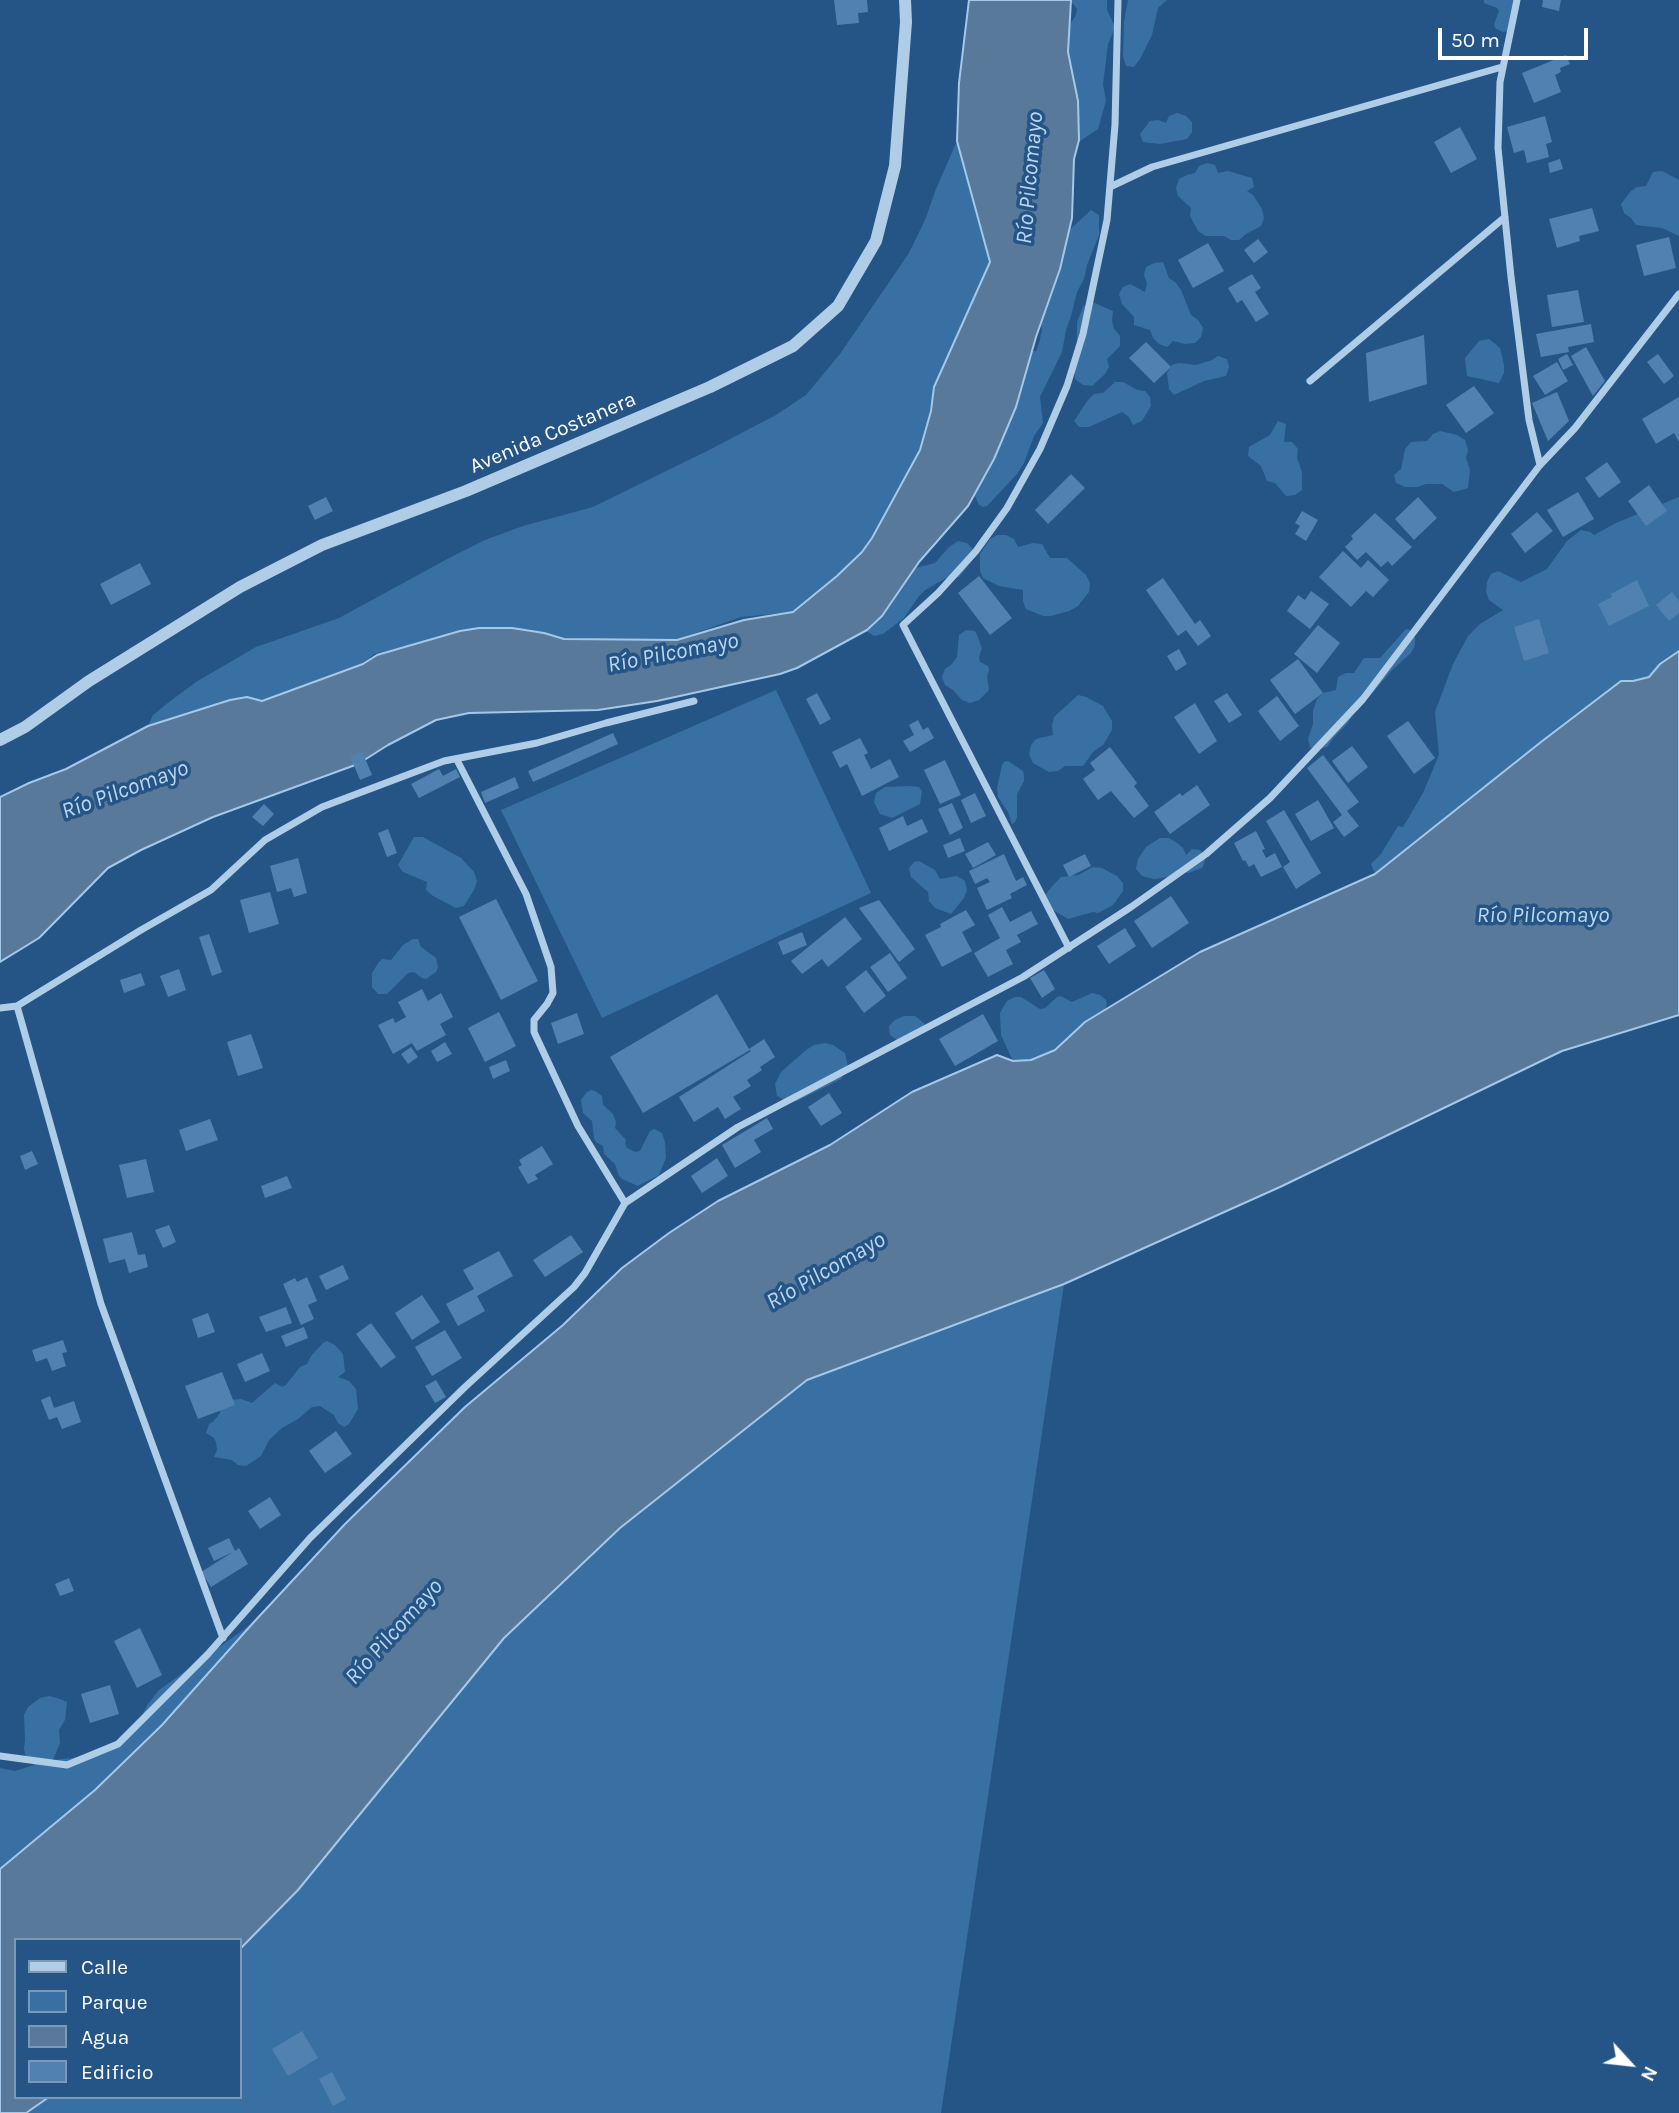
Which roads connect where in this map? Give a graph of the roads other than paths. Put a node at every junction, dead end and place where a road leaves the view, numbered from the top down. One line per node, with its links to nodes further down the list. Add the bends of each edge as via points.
1 (905, 0): 11 (street, Avenida Costanera, via 895,166 876,241 838,306 793,346 505,475 322,545 240,587)
2 (1118, 0): 5 (street)
3 (1517, 0): 4 (street)
4 (1502, 67): 5 (street, via 1152,167); 6 (street, via 1498,148)
5 (1110, 187): 13 (street, via 1083,334 1040,449 976,551 903,625)
6 (1505, 217): 8 (street); 9 (street, via 1529,420)
7 (1679, 294): 9 (street, via 1575,428)
8 (1310, 381)
9 (1540, 465): 13 (street, via 1363,699 1312,755 1206,854)
10 (694, 701): 12 (street)
11 (0, 740)
12 (457, 760): 14 (street, via 322,807 265,840 211,890); 16 (street, via 526,894 551,967 553,993 534,1020 534,1032 578,1126)
13 (1069, 948): 16 (street, via 1023,977 738,1127)
14 (17, 1006): 15 (street); 17 (street, via 101,1304)
15 (0, 1008)
16 (625, 1203): 17 (street, via 574,1287 310,1538)
17 (223, 1638): 18 (street, via 118,1744 67,1765)
18 (0, 1756)

